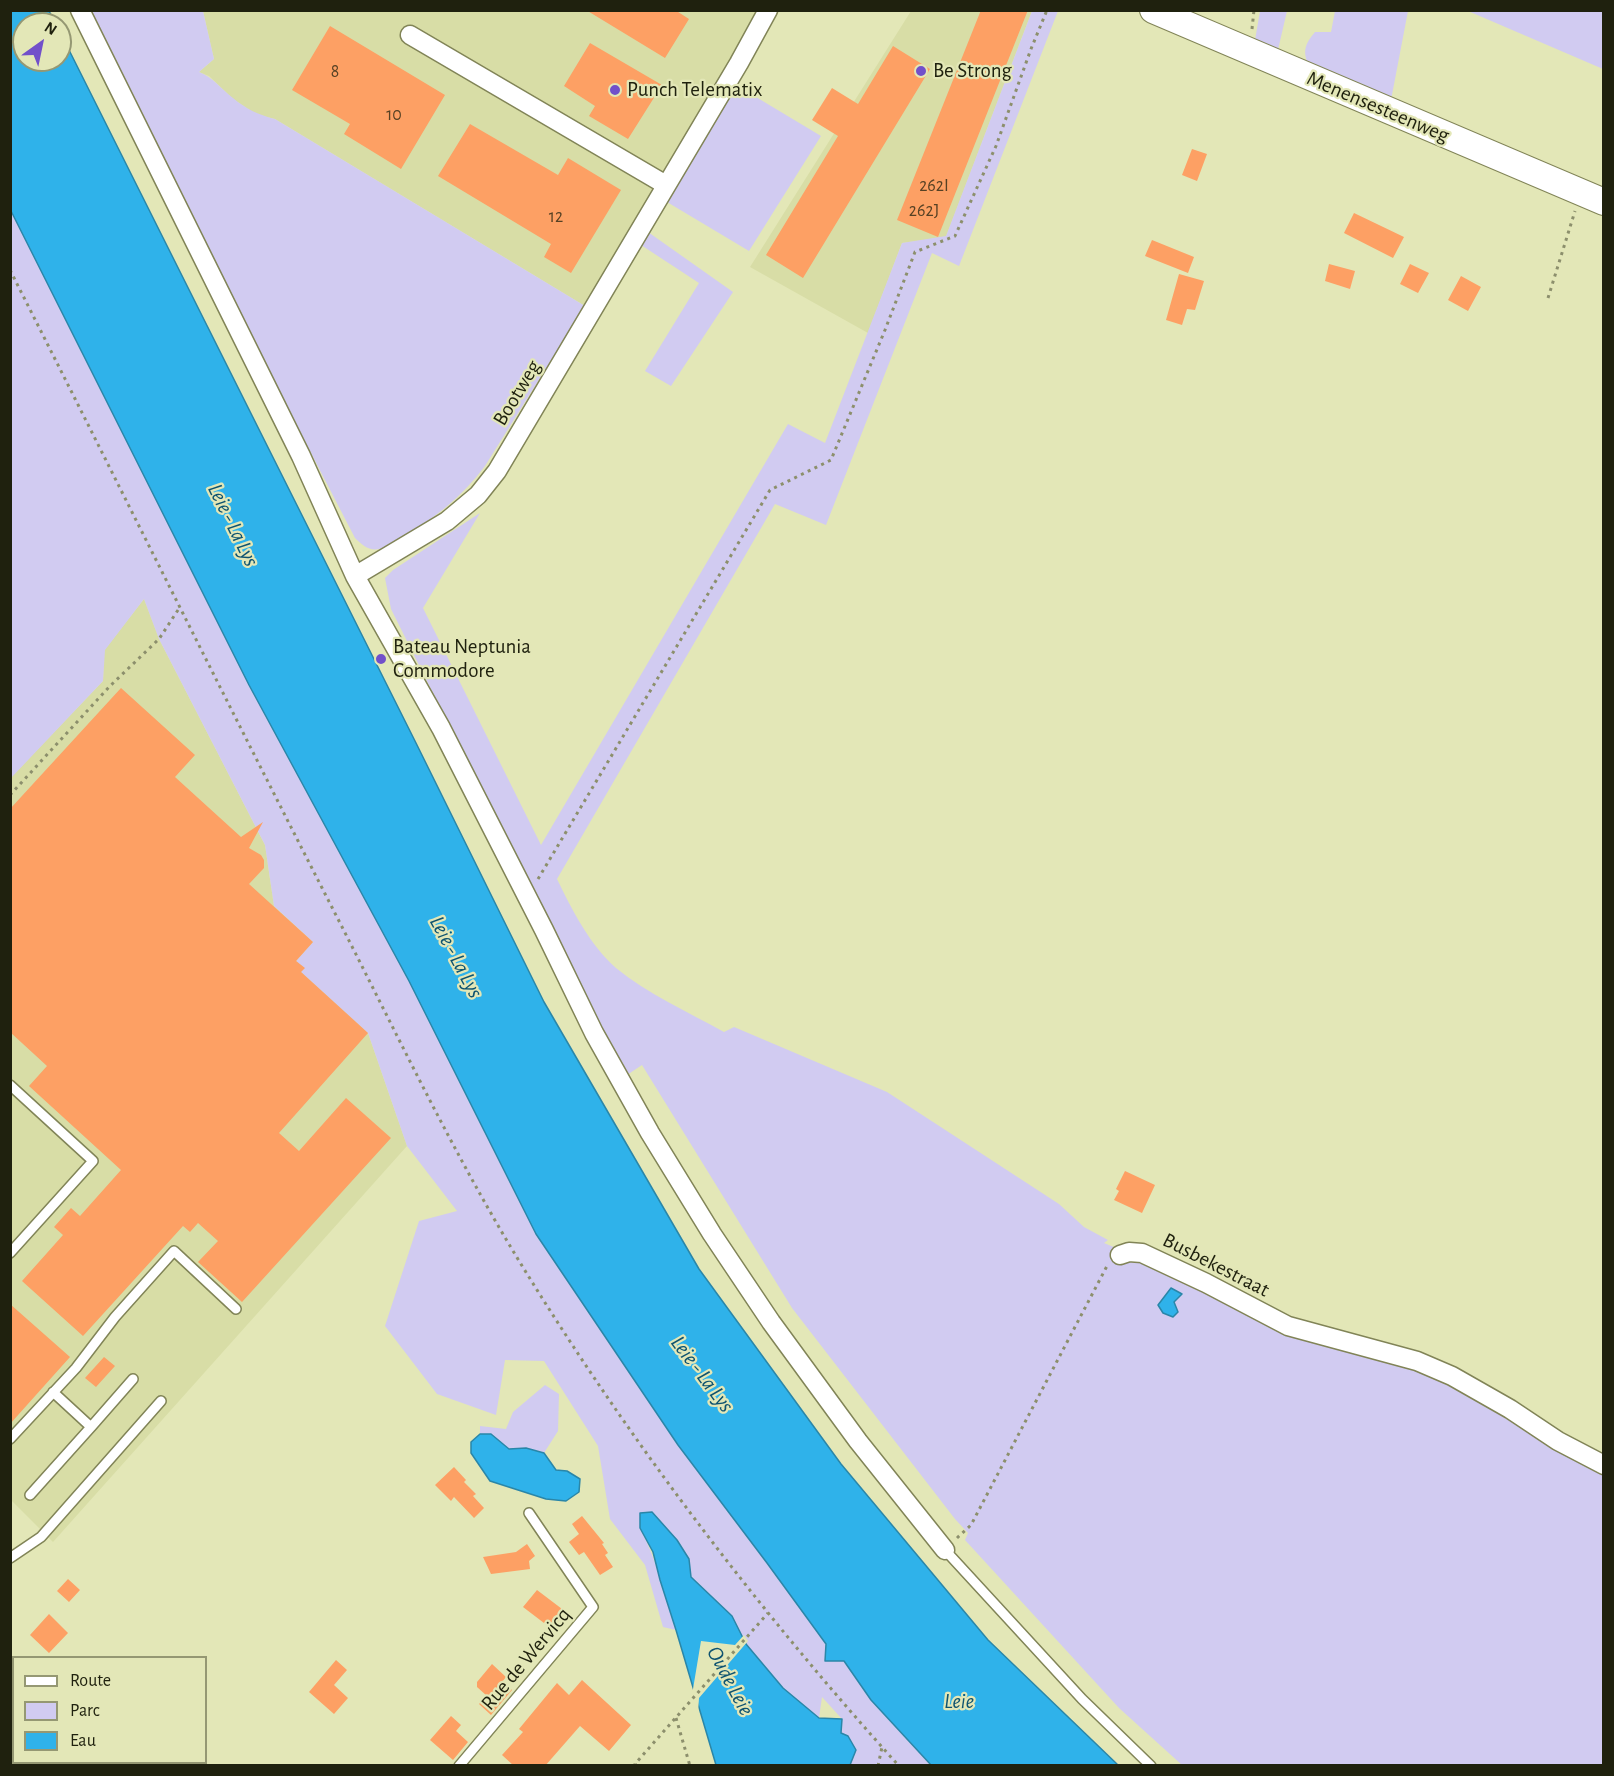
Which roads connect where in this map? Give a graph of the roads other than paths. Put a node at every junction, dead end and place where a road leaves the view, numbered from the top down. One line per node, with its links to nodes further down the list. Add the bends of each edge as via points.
1 (80, 10): 7 (street, via 302,456)
2 (768, 10): 5 (street, Bootweg)
3 (1153, 10): 6 (street, Menensesteenweg)
4 (410, 35): 5 (street)
5 (666, 185): 7 (street, Bootweg, via 497,471 478,495 447,521)
6 (1592, 197)
7 (356, 576): 20 (street, via 441,728 594,1033 650,1133 771,1322 858,1442)
8 (10, 1085): 9 (lane, via 93,1161)
9 (10, 1253)
10 (1120, 1255): 17 (street, Busbekestraat, via 1142,1253 1288,1326 1406,1358 1452,1376)
11 (236, 1309): 13 (lane, via 174,1251)
12 (134, 1379): 15 (lane)
13 (53, 1392): 15 (lane); 16 (lane)
14 (161, 1401): 21 (lane, via 41,1537)
15 (91, 1427): 18 (lane)
16 (10, 1439)
17 (1604, 1465)
18 (30, 1495)
19 (529, 1513): 22 (lane, Rue de Wervicq, via 593,1607)
20 (945, 1550): 23 (lane, via 1082,1699)
21 (10, 1558)
22 (459, 1766)
23 (1152, 1766)

